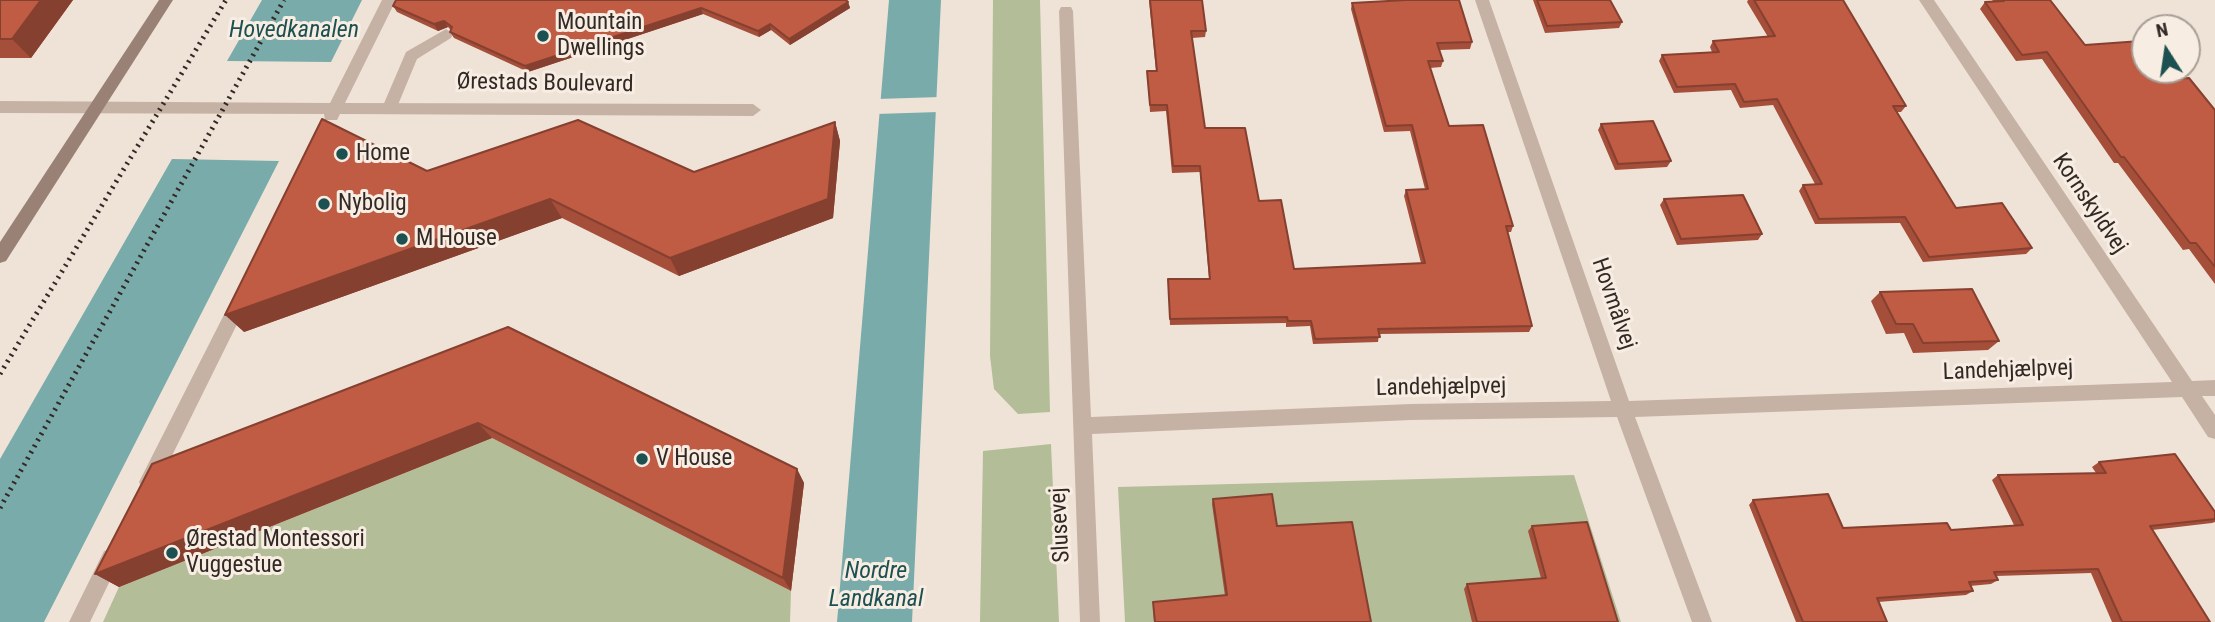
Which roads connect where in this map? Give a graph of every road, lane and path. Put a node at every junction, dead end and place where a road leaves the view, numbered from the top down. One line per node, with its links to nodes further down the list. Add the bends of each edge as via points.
1 (166, 0): 10 (street)
2 (389, 0): 8 (street)
3 (1482, 0): 17 (street, Hovmålvej)
4 (1926, 0): 16 (street, Kornskyldvej)
5 (1066, 11): 18 (street)
6 (446, 34): 9 (street, via 411,56)
7 (0, 107): 10 (street, Ørestads Boulevard)
8 (336, 107): 9 (street, Ørestads Boulevard); 10 (street, Ørestads Boulevard); 12 (street)
9 (390, 108): 11 (street, Ørestads Boulevard)
10 (95, 109): 13 (street)
11 (754, 110)
12 (326, 127)
13 (0, 256)
14 (250, 280): 20 (street)
15 (2215, 388): 16 (street, Landehjælpvej)
16 (2185, 390): 17 (street, Landehjælpvej); 19 (street, Kornskyldvej)
17 (1623, 409): 18 (street, Landehjælpvej, via 1411,412); 24 (street, Hovmålvej)
18 (1084, 426): 23 (street, Slusevej)
19 (2215, 431)
20 (140, 500)
21 (121, 537): 22 (street)
22 (79, 622)
23 (1090, 622)
24 (1702, 622)

